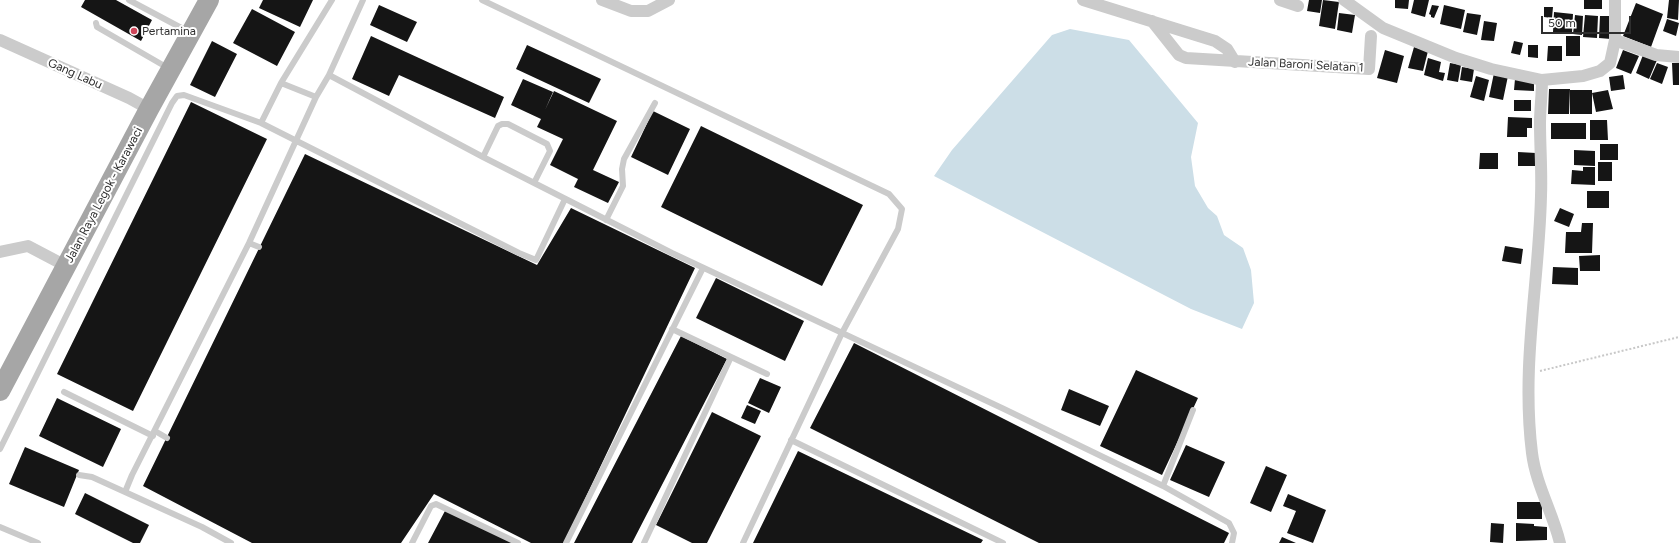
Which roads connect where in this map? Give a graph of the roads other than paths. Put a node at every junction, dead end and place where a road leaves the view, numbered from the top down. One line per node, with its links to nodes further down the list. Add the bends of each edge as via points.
1 (129, 0): 16 (lane)
2 (209, 0): 16 (main road, Jalan Raya Legok - Karawaci)
3 (332, 0): 25 (lane)
4 (363, 0): 23 (lane)
5 (482, 0): 41 (lane, via 889,194 902,209 898,229)
6 (602, 0): 7 (street, via 631,11 648,11)
7 (669, 0)
8 (1083, 0): 12 (street, Jalan Baroni Selatan 1)
9 (1280, 0): 13 (street)
10 (1344, 0): 24 (street, via 1383,28 1456,58)
11 (1617, 0): 19 (street)
12 (1108, 4): 14 (street, Jalan Baroni Selatan 1)
13 (1298, 6)
14 (1152, 21): 21 (street, Jalan Baroni Selatan 1, via 1215,41 1227,49); 21 (street, Jalan Baroni Selatan 1, via 1179,55 1186,58)
15 (96, 24): 22 (lane, via 97,27)
16 (191, 33): 22 (main road, Jalan Raya Legok - Karawaci)
17 (1371, 36): 21 (street, Jalan Baroni Selatan 1, via 1369,69)
18 (0, 40): 28 (street, Gang Labu)
19 (1615, 40): 20 (street, via 1656,55); 24 (street, via 1610,62 1600,71 1583,76)
20 (1679, 57)
21 (1235, 62)
22 (171, 70): 28 (main road, Jalan Raya Legok - Karawaci)
23 (329, 75): 26 (lane); 31 (lane)
24 (1542, 80): 66 (street, via 1541,196 1528,405 1532,455)
25 (281, 83): 26 (lane); 29 (lane)
26 (316, 97): 30 (lane)
27 (655, 103): 34 (lane, via 624,159 623,186)
28 (149, 109): 38 (main road, Jalan Raya Legok - Karawaci)
29 (261, 123): 30 (lane); 50 (lane, via 184,95 177,96 172,102)
30 (296, 141): 33 (lane, via 537,260); 35 (lane)
31 (483, 158): 32 (lane); 32 (lane, via 498,126 508,124 550,148)
32 (534, 183): 33 (lane)
33 (565, 199): 34 (lane)
34 (606, 220): 39 (lane)
35 (249, 242): 36 (lane); 47 (lane)
36 (259, 247)
37 (0, 252): 38 (street, via 28,246)
38 (66, 266): 44 (main road, Jalan Raya Legok - Karawaci)
39 (703, 268): 40 (lane); 41 (lane)
40 (672, 329): 42 (lane); 60 (lane)
41 (842, 333): 49 (lane); 52 (lane)
42 (731, 357): 43 (lane); 61 (lane)
43 (767, 374)
44 (0, 391)
45 (64, 392): 47 (lane)
46 (1194, 410): 52 (lane)
47 (154, 434): 48 (lane); 53 (lane)
48 (166, 438)
49 (791, 440): 55 (lane); 62 (lane)
50 (0, 449)
51 (79, 475): 53 (lane, via 92,477)
52 (1163, 486): 65 (lane, via 1229,524 1234,533)
53 (125, 492): 57 (lane)
54 (0, 527): 56 (lane)
55 (989, 536): 63 (lane); 64 (lane)
56 (38, 543)
57 (231, 543)
58 (412, 543): 59 (lane, via 431,506 436,504)
59 (518, 543)
60 (566, 543)
61 (644, 543)
62 (743, 543)
63 (986, 543)
64 (1003, 543)
65 (1232, 543)
66 (1560, 543)

